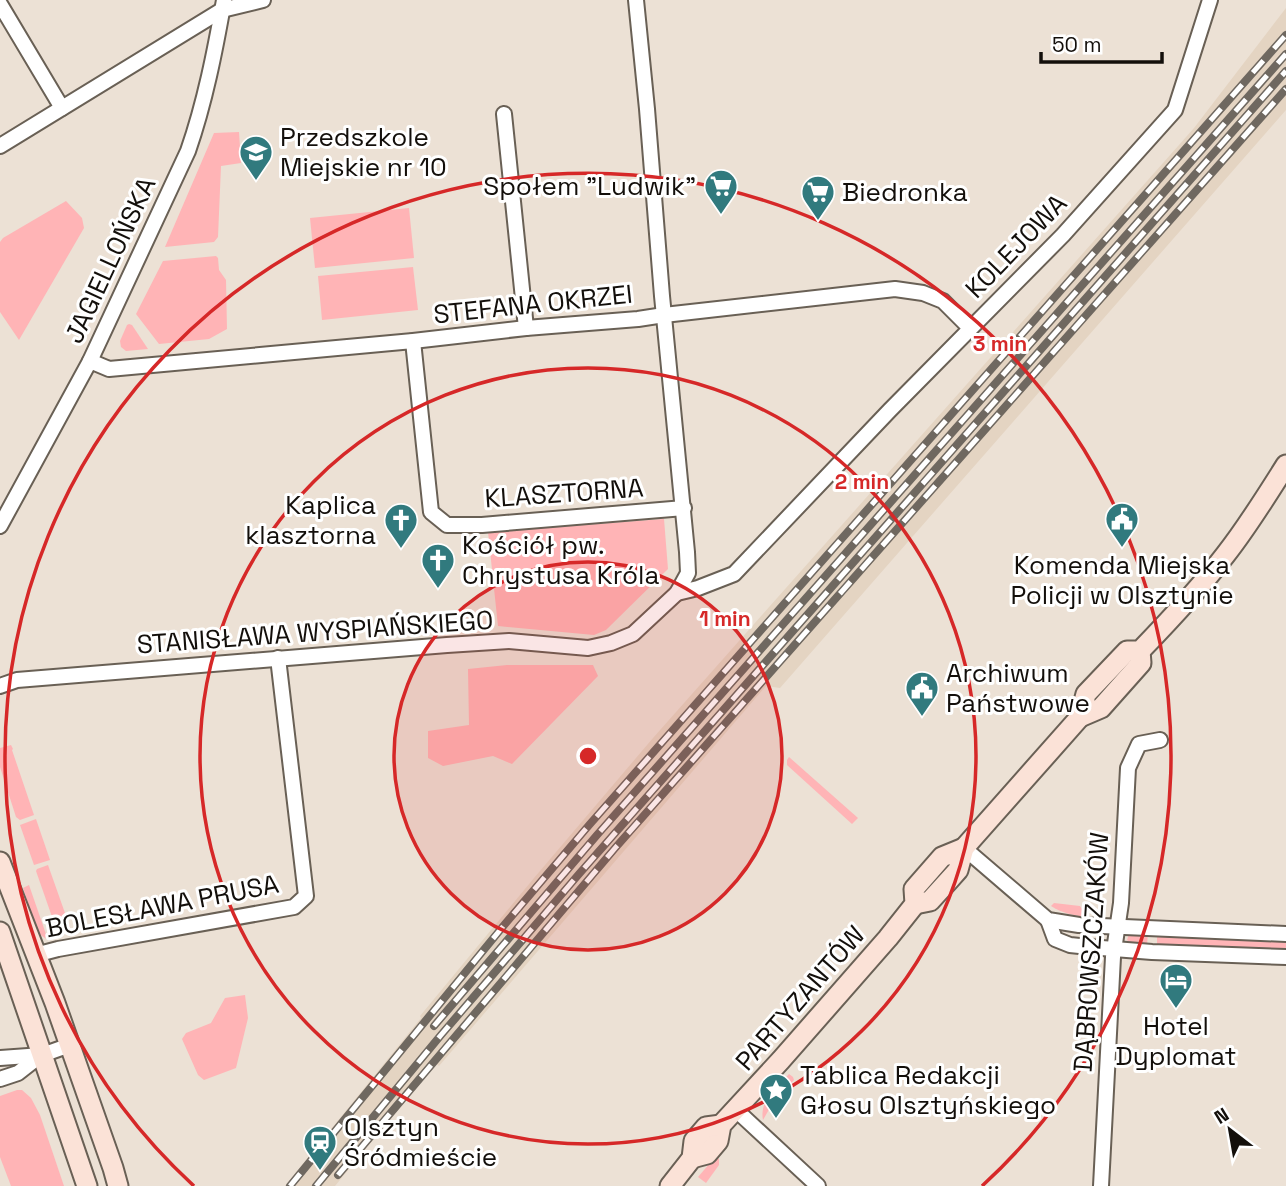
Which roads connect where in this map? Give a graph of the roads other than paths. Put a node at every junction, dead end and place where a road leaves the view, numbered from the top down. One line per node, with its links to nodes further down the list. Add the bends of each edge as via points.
1 (263, 0): 5 (street)
2 (636, 0): 9 (street)
3 (1210, 0): 11 (street, KOLEJOWA, via 1175,110 1063,235)
4 (0, 4): 6 (street)
5 (223, 5): 6 (street); 13 (street, JAGIELLOŃSKA, via 188,151)
6 (62, 108): 8 (street)
7 (503, 114): 10 (street)
8 (0, 146)
9 (664, 315): 10 (street, STEFANA OKRZEI); 11 (street, STEFANA OKRZEI, via 895,289 923,292 943,301); 15 (street)
10 (526, 328): 12 (street, STEFANA OKRZEI)
11 (970, 328): 17 (street, KOLEJOWA, via 734,574)
12 (413, 341): 13 (street, STEFANA OKRZEI, via 108,369); 15 (street, KLASZTORNA, via 431,512 447,524)
13 (90, 361): 16 (street, JAGIELLOŃSKA)
14 (1286, 465): 21 (street, PARTYZANTÓW, via 1224,557 1140,651 1127,651 1086,694 1080,717)
15 (684, 508): 17 (street, via 688,573)
16 (0, 526)
17 (677, 593): 18 (street, STANISŁAWA WYSPIAŃSKIEGO, via 633,634 588,648 509,642)
18 (278, 659): 19 (street, STANISŁAWA WYSPIAŃSKIEGO, via 17,680); 28 (street, BOLESŁAWA PRUSA, via 306,897 294,907)
19 (0, 686)
20 (1160, 740): 24 (street, DĄBROWSZCZAKÓW, via 1139,744 1129,765)
21 (964, 848): 23 (street); 34 (street, PARTYZANTÓW, via 958,870 930,901 915,904)
22 (0, 862): 28 (street)
23 (1048, 920): 24 (street); 27 (street, via 1055,939)
24 (1118, 926): 26 (street); 27 (street, DĄBROWSZCZAKÓW)
25 (0, 932): 31 (street)
26 (1286, 934)
27 (1114, 949): 29 (street); 39 (street, DĄBROWSZCZAKÓW)
28 (35, 955): 30 (street)
29 (1286, 957)
30 (70, 1045): 31 (street); 36 (street)
31 (42, 1055): 32 (street); 33 (street, via 18,1073); 35 (street)
32 (0, 1058)
33 (0, 1079)
34 (736, 1110): 37 (street, PARTYZANTÓW, via 707,1154 692,1158); 38 (street)
35 (86, 1186)
36 (118, 1186)
37 (670, 1186)
38 (818, 1186)
39 (1101, 1186)

